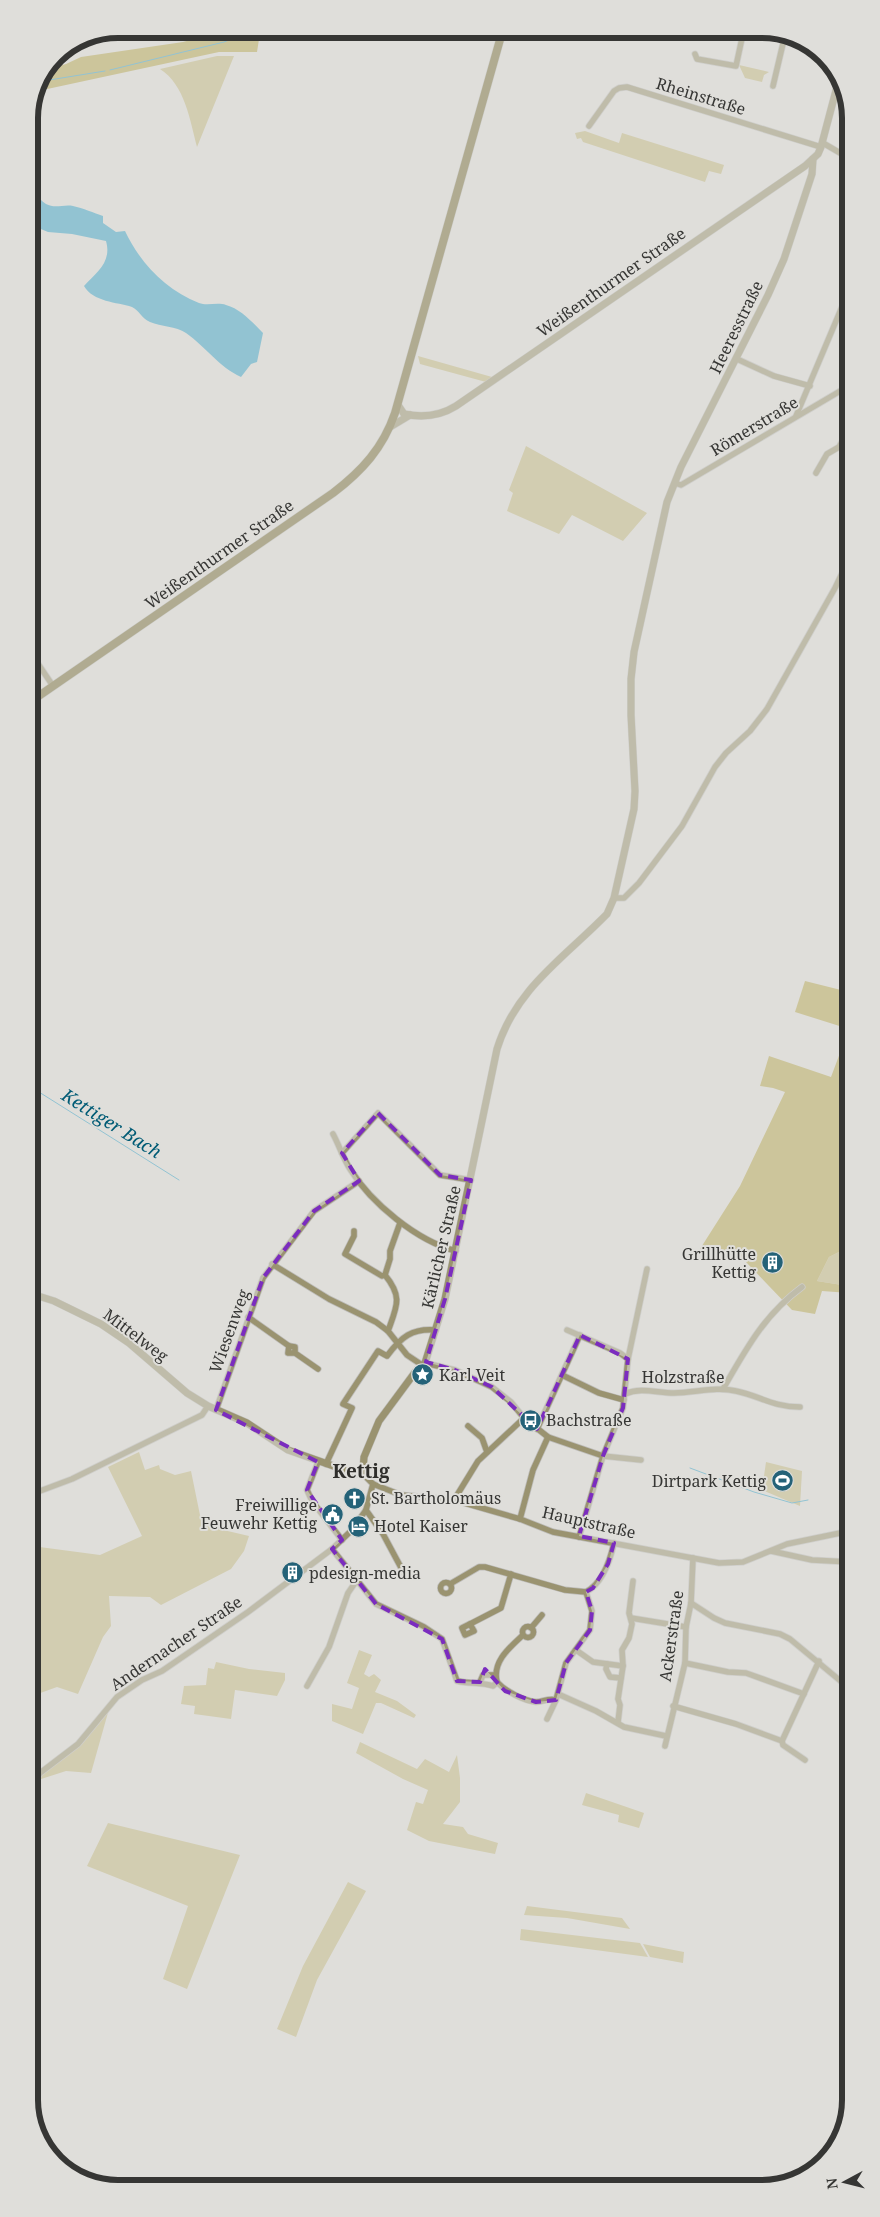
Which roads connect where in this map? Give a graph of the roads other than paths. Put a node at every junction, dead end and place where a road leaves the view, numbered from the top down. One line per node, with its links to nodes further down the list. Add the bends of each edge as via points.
1 (501, 38): 15 (main road, Weißenthurmer Straße)
2 (742, 38): 4 (street, via 736,66 697,59)
3 (784, 41): 5 (street)
4 (695, 54)
5 (772, 86)
6 (837, 88): 8 (street)
7 (589, 126): 8 (street, Rheinstraße, via 614,91 627,87)
8 (822, 145): 9 (street, Rheinstraße); 10 (street)
9 (842, 155)
10 (813, 159): 12 (street, Heeresstraße, via 814,167 805,200 784,259); 17 (street, Weißenthurmer Straße, via 456,406 439,414)
11 (842, 313): 13 (street)
12 (737, 359): 13 (street, via 774,376); 22 (street, Heeresstraße)
13 (810, 386): 18 (street)
14 (842, 390): 18 (street, Römerstraße)
15 (398, 405): 16 (street, via 402,413); 17 (street); 19 (main road, Weißenthurmer Straße)
16 (410, 415): 17 (street, Weißenthurmer Straße); 19 (street)
17 (421, 415)
18 (796, 416): 22 (street, Römerstraße, via 681,485)
19 (390, 427): 25 (main road, Weißenthurmer Straße, via 372,458 347,482)
20 (842, 441): 21 (street, via 827,454)
21 (816, 473)
22 (674, 483): 27 (street, Heeresstraße, via 667,502 632,670 634,810)
23 (842, 573): 27 (street, via 767,709 715,767 682,826 639,883 624,898)
24 (38, 664): 25 (street)
25 (53, 686): 26 (main road, Weißenthurmer Straße)
26 (38, 696)
27 (614, 898): 30 (street, Kärlicher Straße, via 607,914 541,977 515,1008 498,1049)
28 (333, 1134): 29 (street)
29 (342, 1153): 30 (street, via 378,1113 440,1175); 31 (street)
30 (471, 1180): 34 (street, Kärlicher Straße)
31 (359, 1181): 32 (street); 35 (street, Wiesenweg, via 314,1211)
32 (400, 1223): 34 (street); 37 (street)
33 (354, 1231): 37 (street, via 345,1254 377,1274)
34 (456, 1251): 41 (street, Kärlicher Straße)
35 (272, 1264): 40 (street, Wiesenweg); 43 (street)
36 (647, 1269): 46 (street, Holzstraße)
37 (385, 1275): 43 (street, via 398,1298)
38 (802, 1287): 50 (street, via 760,1326)
39 (38, 1296): 52 (street, Mittelweg, via 101,1324 186,1393)
40 (248, 1317): 48 (street, via 295,1347 295,1353); 54 (street, Wiesenweg)
41 (436, 1330): 45 (street, via 413,1332); 47 (street, Kärlicher Straße)
42 (567, 1330): 44 (street)
43 (388, 1331): 45 (street)
44 (580, 1335): 46 (street); 49 (street)
45 (396, 1343): 47 (street, via 407,1356); 63 (street, via 387,1356 378,1351 343,1404 352,1408)
46 (628, 1359): 51 (street, Holzstraße)
47 (423, 1364): 55 (street, via 455,1370 492,1387); 64 (street, via 379,1421)
48 (318, 1369)
49 (562, 1375): 51 (street, via 600,1393); 57 (street)
50 (723, 1389): 51 (street, Holzstraße, via 675,1393 639,1390); 53 (street, Holzstraße, via 771,1404)
51 (624, 1397): 60 (street, Holzstraße, via 623,1408)
52 (208, 1406): 54 (street, Mittelweg); 66 (street, via 202,1415 72,1479)
53 (800, 1407)
54 (216, 1410): 62 (street, via 247,1423 288,1450)
55 (524, 1418): 57 (street); 59 (street)
56 (468, 1426): 59 (street, via 482,1438)
57 (537, 1429): 58 (street)
58 (548, 1437): 60 (street); 69 (street, via 533,1470)
59 (487, 1452): 67 (street)
60 (603, 1456): 61 (street); 71 (street, Holzstraße)
61 (641, 1460)
62 (318, 1462): 63 (street); 72 (street, via 307,1490)
63 (326, 1464): 64 (street, via 356,1474)
64 (361, 1472): 65 (street)
65 (373, 1484): 67 (street, Hauptstraße, via 401,1495); 68 (street, Andernacher Straße)
66 (38, 1492)
67 (454, 1500): 69 (street, Hauptstraße)
68 (366, 1510): 72 (street, Andernacher Straße); 79 (street)
69 (520, 1519): 71 (street, Hauptstraße, via 553,1532)
70 (842, 1533): 75 (street, Hauptstraße, via 787,1544)
71 (579, 1537): 73 (street, Hauptstraße)
72 (342, 1540): 74 (street, Andernacher Straße)
73 (612, 1543): 76 (street, Hauptstraße); 83 (street, via 608,1564 593,1588)
74 (332, 1549): 80 (street); 109 (street, Andernacher Straße, via 162,1672 117,1697 78,1744)
75 (771, 1551): 76 (street, Hauptstraße, via 735,1564); 77 (street, via 812,1560)
76 (693, 1558): 84 (street, Ackerstraße)
77 (842, 1562)
78 (511, 1574): 82 (street, via 479,1567); 83 (street, via 558,1588); 87 (street, via 501,1608)
79 (405, 1575)
80 (356, 1580): 97 (street, via 376,1604 442,1639 457,1681); 99 (street, via 348,1593 329,1647)
81 (633, 1581): 86 (street)
82 (450, 1584)
83 (586, 1592): 89 (street, via 592,1622)
84 (691, 1603): 88 (street, Ackerstraße); 90 (street, via 725,1623 786,1636)
85 (542, 1615): 94 (street, via 531,1628 524,1628 523,1635 501,1657)
86 (630, 1618): 88 (street); 93 (street, via 629,1638 622,1650)
87 (470, 1624)
88 (686, 1628): 91 (street, Ackerstraße)
89 (576, 1650): 92 (street, via 589,1660); 101 (street, via 566,1663)
90 (819, 1661): 96 (street); 100 (street)
91 (685, 1663): 100 (street, via 746,1673); 102 (street, Ackerstraße)
92 (607, 1664): 93 (street); 95 (street, via 610,1677)
93 (623, 1666): 95 (street)
94 (496, 1675): 97 (street, via 483,1675); 98 (street)
95 (622, 1678): 104 (street)
96 (842, 1681)
97 (480, 1682): 98 (street, via 493,1686)
98 (497, 1682): 101 (street, via 505,1691 536,1702)
99 (307, 1686)
100 (804, 1694): 106 (street)
101 (556, 1697): 103 (street); 104 (street)
102 (674, 1706): 105 (street, Ackerstraße); 106 (street)
103 (548, 1719)
104 (618, 1722): 105 (street, via 624,1727)
105 (666, 1736): 107 (street, Ackerstraße)
106 (782, 1741): 108 (street)
107 (665, 1746)
108 (805, 1760)
109 (38, 1776)

